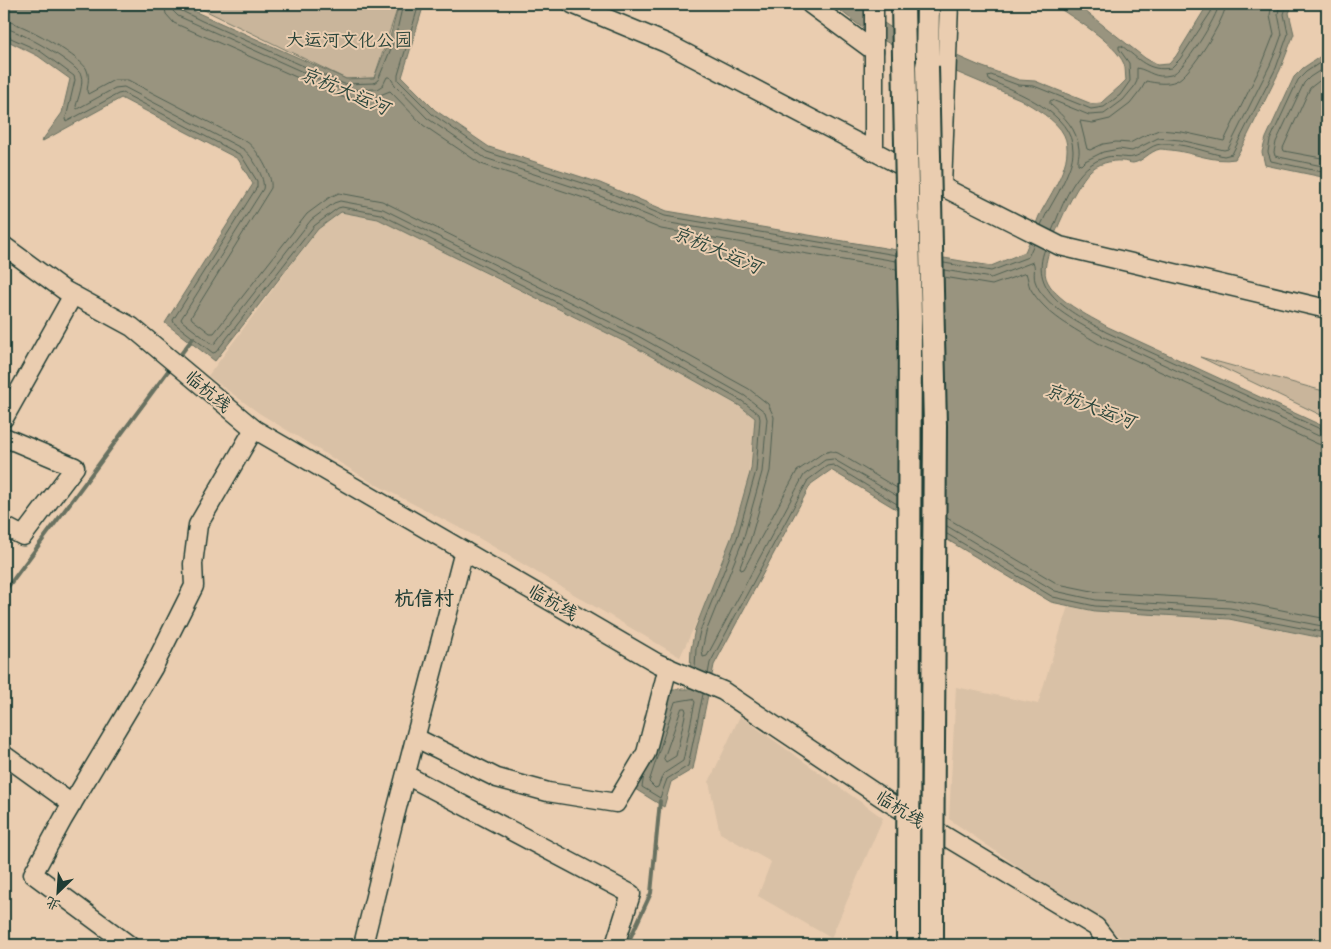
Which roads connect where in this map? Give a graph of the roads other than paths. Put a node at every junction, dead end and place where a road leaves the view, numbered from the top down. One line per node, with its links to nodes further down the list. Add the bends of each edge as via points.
1 (572, 4): 8 (street, via 666,43)
2 (810, 4): 7 (street)
3 (904, 4): 26 (main road, bridge, via 910,318)
4 (928, 4): 27 (main road, bridge, via 936,426)
5 (949, 4): 9 (street)
6 (874, 11): 7 (street)
7 (874, 44): 8 (street)
8 (874, 151): 9 (street)
9 (942, 186): 12 (street, via 1060,246)
10 (4, 246): 11 (street, 临杭线)
11 (73, 295): 13 (street); 14 (street, 临杭线, via 132,328)
12 (1327, 309)
13 (4, 418)
14 (254, 430): 17 (street, 临杭线); 22 (street, via 198,525 194,586 153,668)
15 (4, 437): 16 (street, via 75,466 23,536)
16 (4, 526)
17 (464, 551): 18 (street, 临杭线); 19 (street)
18 (668, 667): 19 (street, via 646,753 616,803 548,792 497,778); 28 (street, 临杭线, via 723,691 890,804 1096,927)
19 (416, 738): 21 (street)
20 (4, 755): 22 (street)
21 (406, 775): 24 (street); 25 (street, via 631,894)
22 (72, 804): 23 (street, via 33,874)
23 (130, 945)
24 (363, 945)
25 (615, 945)
26 (908, 945)
27 (932, 945)
28 (1110, 945)

